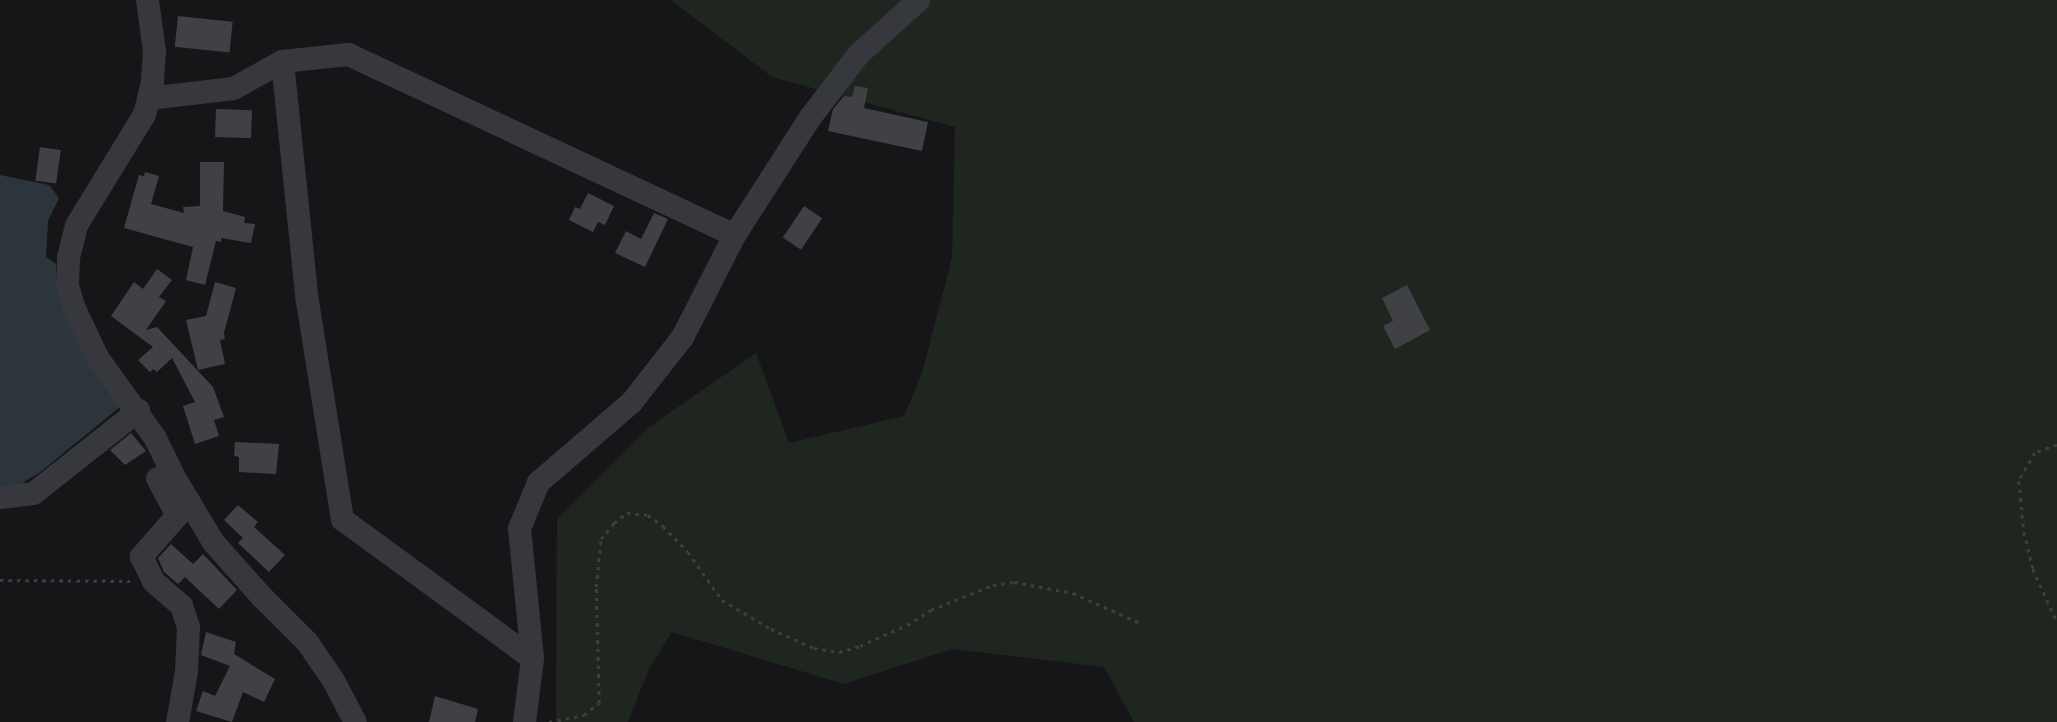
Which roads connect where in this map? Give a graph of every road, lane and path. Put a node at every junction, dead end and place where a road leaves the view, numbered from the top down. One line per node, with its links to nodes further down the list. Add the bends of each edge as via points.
1 (147, 0): 4 (street, via 154,51)
2 (918, 0): 5 (street, via 858,54 809,118)
3 (282, 61): 4 (street, via 233,88); 5 (street, via 348,54); 14 (street, via 307,301 342,519)
4 (148, 98): 6 (street, via 113,169 76,225 67,285 97,357)
5 (734, 235): 14 (street, via 674,348 631,402 538,482 519,528)
6 (138, 410): 7 (street); 9 (street, via 33,493)
7 (155, 438): 11 (street, via 151,467 177,515 141,556); 16 (street, via 213,542 307,642)
8 (2057, 444): 12 (path, via 2035,453 2019,481 2033,569)
9 (0, 497)
10 (0, 580): 11 (path)
11 (153, 581): 15 (street, via 181,604 188,626)
12 (2057, 622)
13 (1142, 624): 18 (path, via 1073,593 1014,582 993,585 931,610 860,646 839,652 814,648 722,600 663,526 648,515 627,513 601,539 596,587 599,703 584,715)
14 (532, 658): 17 (street)
15 (177, 722)
16 (355, 722)
17 (524, 722)
18 (549, 722)

